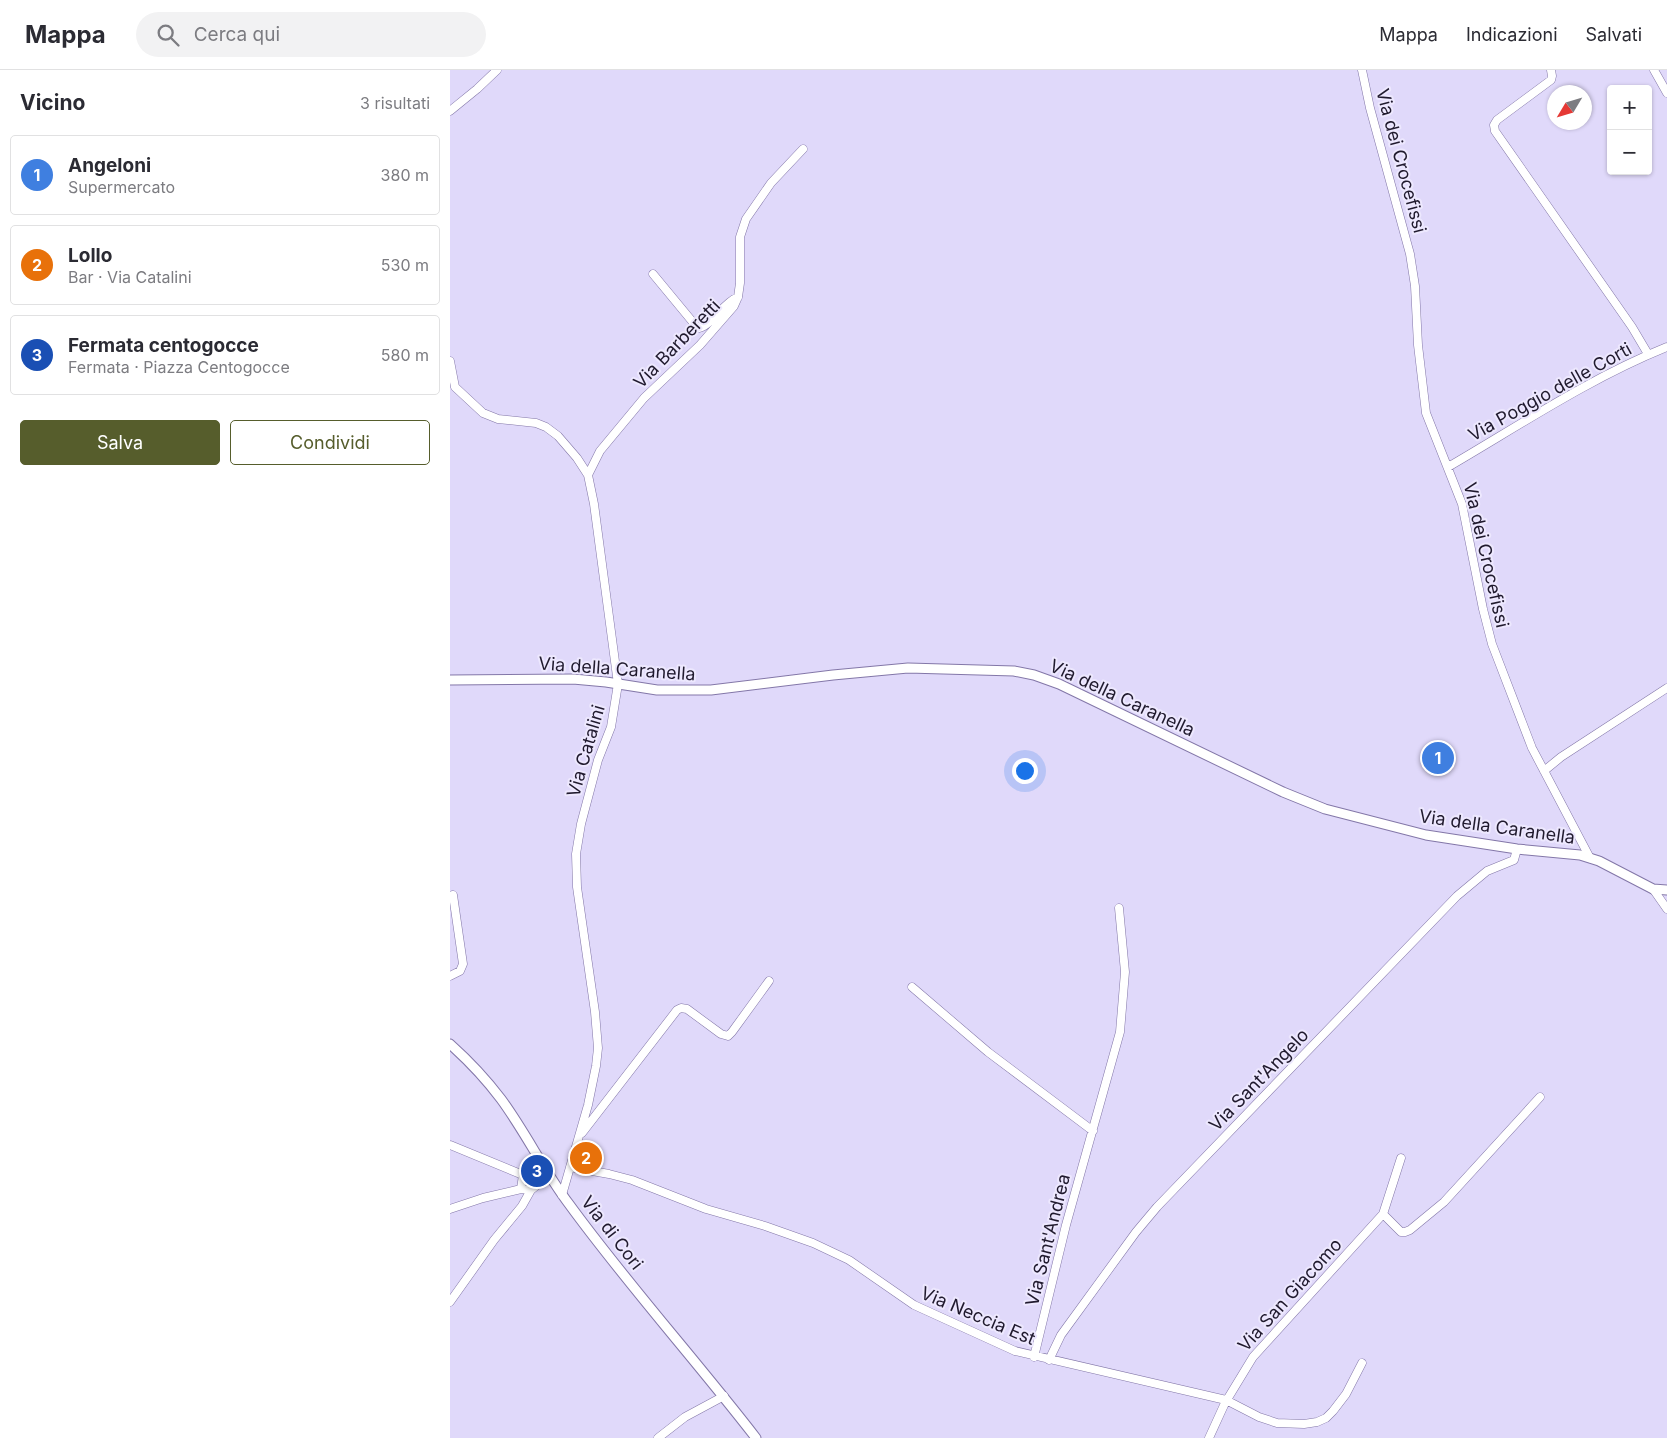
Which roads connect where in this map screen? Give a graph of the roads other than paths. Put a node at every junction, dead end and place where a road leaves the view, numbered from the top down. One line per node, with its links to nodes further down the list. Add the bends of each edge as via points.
1 (497, 70): 6 (street)
2 (1362, 70): 14 (street, Via dei Crocefissi, via 1410,254 1426,413)
3 (1551, 70): 11 (street, via 1551,80 1497,120 1495,129)
4 (1654, 70): 5 (street)
5 (1667, 93)
6 (450, 111)
7 (803, 149): 9 (street, Via Barberetti, via 771,182 746,219 740,239)
8 (653, 274): 9 (street, via 699,328 706,326 724,306)
9 (738, 297): 15 (street, Via Barberetti, via 710,334 624,422 598,455)
10 (1667, 347): 11 (street, Via Poggio delle Corti)
11 (1648, 354): 14 (street, Via Poggio delle Corti)
12 (450, 361): 13 (street, Via Catalini)
13 (453, 386): 15 (street, Via Catalini, via 489,417 530,422 548,428)
14 (1448, 467): 19 (street, Via dei Crocefissi, via 1465,514 1492,644 1526,734)
15 (588, 475): 17 (street, Via Catalini)
16 (450, 680): 17 (main road, Via della Caranella, via 569,678)
17 (618, 684): 20 (main road, Via della Caranella, via 657,690 697,691 895,668 1026,673 1056,682 1315,805 1414,833); 33 (street, Via Catalini, via 611,727 580,830 576,860 576,887 598,1043 594,1078)
18 (1667, 688): 19 (street, via 1561,756)
19 (1544, 771): 21 (street, Via dei Crocefissi)
20 (1517, 849): 21 (main road, Via della Caranella); 49 (street, Via Sant'Angelo, via 1514,860 1490,869 1461,893 1157,1207 1061,1335)
21 (1590, 858): 22 (main road, Via della Caranella)
22 (1654, 889): 23 (main road, Via della Caranella); 26 (street)
23 (1667, 890)
24 (452, 895): 27 (street, via 463,964 460,971)
25 (1119, 908): 32 (street, Via Sant'Andrea, via 1126,972 1122,1019)
26 (1667, 909)
27 (450, 976)
28 (769, 981): 33 (street, via 728,1036 687,1009 677,1010)
29 (912, 987): 32 (street, via 988,1052)
30 (450, 1044): 36 (main road, Via di Cori, via 492,1088)
31 (1540, 1098): 44 (street, via 1444,1202 1410,1230 1401,1232)
32 (1093, 1131): 48 (street, Via Sant'Andrea)
33 (579, 1136): 37 (street, Via Catalini)
34 (450, 1145): 38 (street)
35 (1401, 1158): 44 (street, Via San Giacomo)
36 (542, 1162): 38 (street); 39 (main road, Via di Cori)
37 (570, 1168): 42 (street, Via Catalini); 48 (street, Via Neccia Est, via 632,1180 706,1209 813,1243 849,1260 914,1305 1004,1347)
38 (523, 1175): 40 (street)
39 (550, 1175): 41 (street); 42 (main road, Via di Cori)
40 (521, 1188): 41 (street); 43 (street)
41 (530, 1190): 46 (street, via 522,1206)
42 (562, 1195): 51 (main road, Via di Cori)
43 (450, 1209)
44 (1383, 1214): 52 (street, Via San Giacomo, via 1253,1356)
45 (450, 1287): 46 (street)
46 (456, 1294): 47 (street)
47 (450, 1302)
48 (1034, 1357): 49 (street, Via Neccia Est)
49 (1049, 1360): 52 (street, Via Neccia Est)
50 (1362, 1363): 52 (street, Via Neccia Est, via 1340,1403 1317,1422 1277,1423)
51 (724, 1396): 53 (street, via 686,1417); 54 (main road, Via di Cori)
52 (1226, 1400): 55 (street, Via San Giacomo)
53 (658, 1438)
54 (756, 1438)
55 (1209, 1438)

